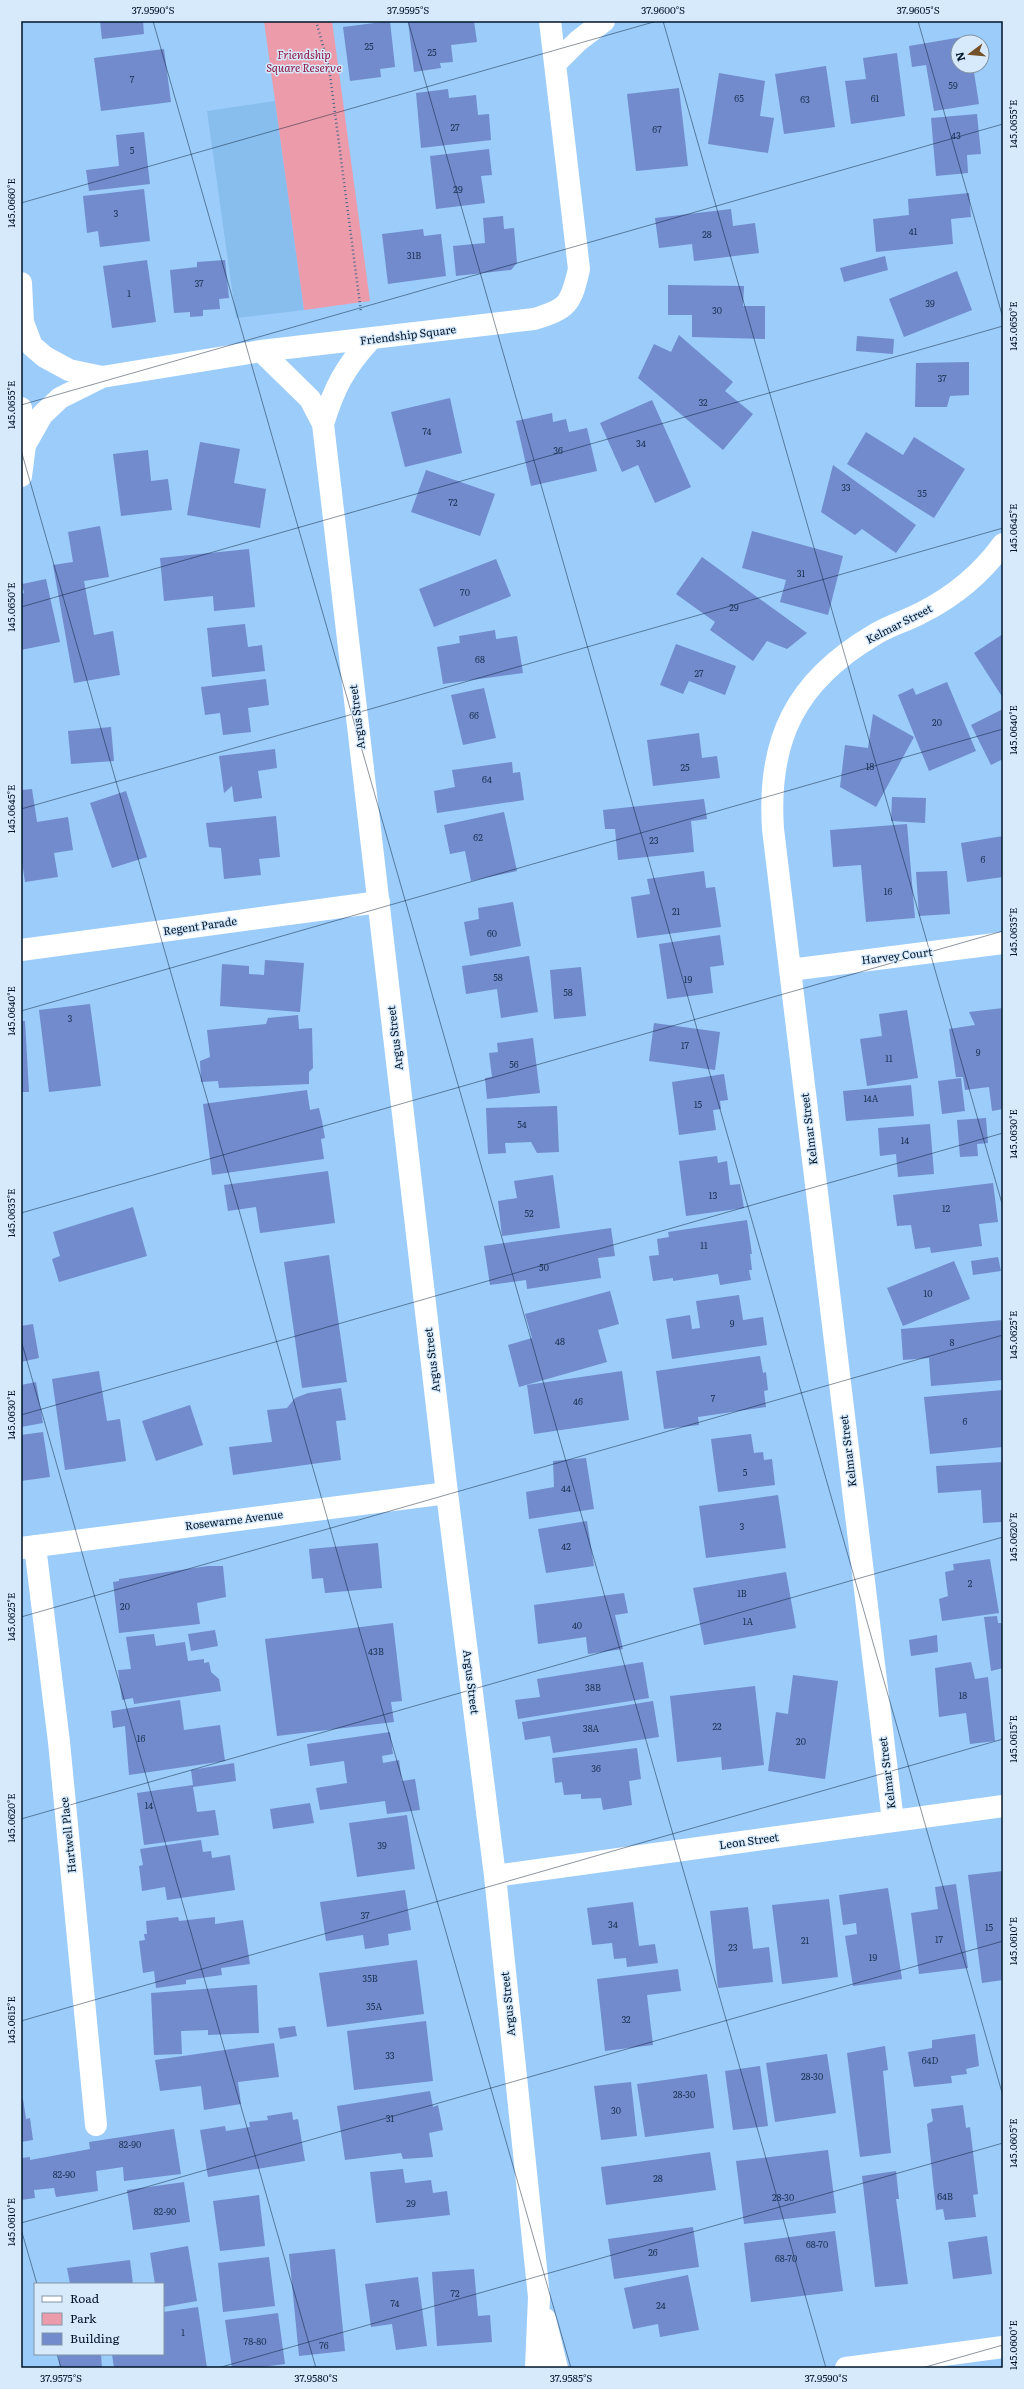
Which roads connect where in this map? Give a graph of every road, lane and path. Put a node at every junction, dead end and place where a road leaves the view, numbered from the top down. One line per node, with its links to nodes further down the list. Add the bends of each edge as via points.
1 (316, 21): 7 (path, via 329,67 359,308)
2 (550, 21): 4 (street, Friendship Square)
3 (604, 21): 4 (street, via 578,41)
4 (555, 64): 7 (street, Friendship Square, via 579,270 573,295 558,312 534,320)
5 (21, 283): 6 (street, Friendship Square)
6 (22, 325): 9 (street, Friendship Square, via 32,346 45,356 69,370)
7 (371, 339): 8 (street, Friendship Square); 11 (street, Argus Street, via 350,361 331,396)
8 (261, 351): 9 (street, Friendship Square); 11 (street, Argus Street, via 310,399)
9 (102, 377): 12 (street, via 60,398 42,415)
10 (21, 408): 12 (street)
11 (323, 424): 15 (street, Argus Street)
12 (25, 445): 13 (street)
13 (21, 476)
14 (1003, 544): 18 (street, Kelmar Street, via 977,573 950,597 920,614 874,634 841,657 815,680 794,709 782,738 772,776 771,801)
15 (379, 902): 17 (street, Regent Parade); 19 (street, Argus Street)
16 (1003, 943): 18 (street, Harvey Court)
17 (21, 950)
18 (790, 970): 22 (street, Kelmar Street)
19 (447, 1492): 20 (street, Rosewarne Avenue); 23 (street, Argus Street)
20 (28, 1547): 24 (street, Hartwell Place, via 59,1742)
21 (1003, 1806): 22 (street, Leon Street)
22 (893, 1821): 23 (street, Leon Street)
23 (494, 1876): 25 (street, Argus Street)
24 (96, 2125)
25 (539, 2297): 28 (street, Argus Street); 29 (street, Argus Street)
26 (1003, 2347): 27 (street)
27 (964, 2360): 30 (street)
28 (536, 2368)
29 (557, 2368)
30 (846, 2368)

